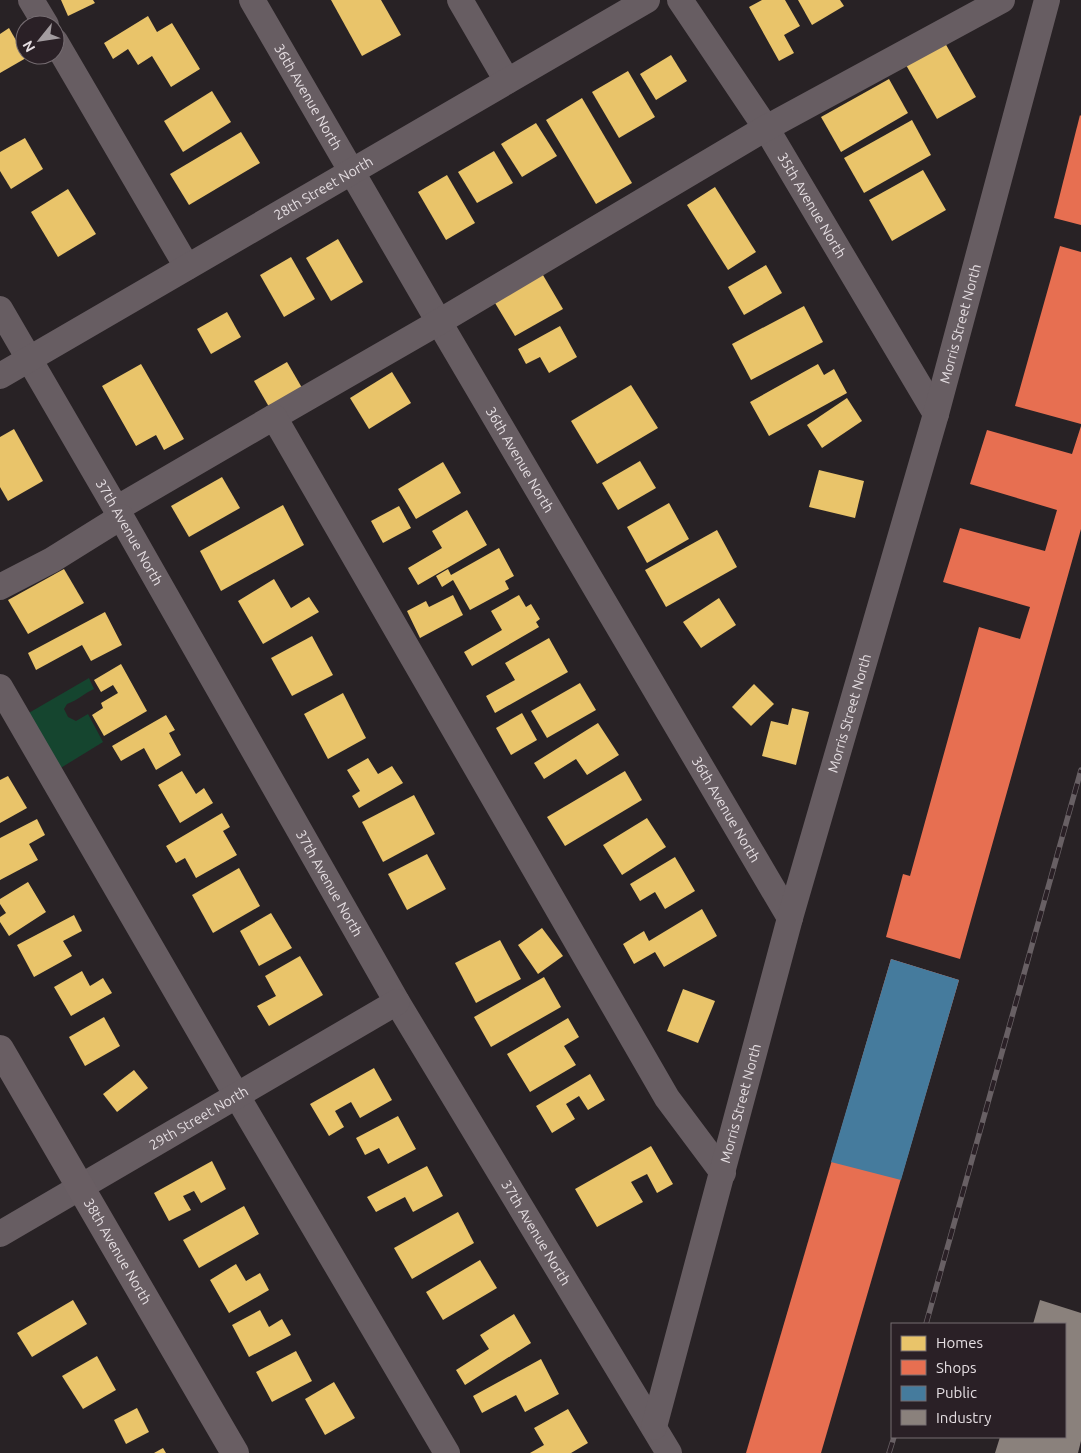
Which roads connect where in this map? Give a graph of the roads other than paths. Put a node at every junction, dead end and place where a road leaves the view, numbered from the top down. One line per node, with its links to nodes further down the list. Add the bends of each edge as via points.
1 (31, 0): 8 (street)
2 (252, 0): 12 (street, 36th Avenue North)
3 (460, 0): 10 (street)
4 (647, 0): 10 (street, 28th Street North)
5 (680, 0): 11 (street, 35th Avenue North)
6 (1002, 0): 11 (street)
7 (1047, 0): 18 (street, Morris Street North)
8 (40, 15)
9 (65, 58): 13 (street)
10 (507, 81): 12 (street, 28th Street North)
11 (766, 128): 15 (street); 18 (street, 35th Avenue North)
12 (352, 171): 13 (street, 28th Street North); 15 (street, 36th Avenue North)
13 (188, 267): 16 (street, 28th Street North)
14 (0, 309): 16 (street, 37th Avenue North)
15 (439, 322): 19 (street); 23 (street, 36th Avenue North)
16 (30, 359): 17 (street, 28th Street North); 20 (street, 37th Avenue North)
17 (0, 376)
18 (936, 414): 23 (street, Morris Street North)
19 (274, 418): 20 (street); 27 (street, via 667,1098)
20 (118, 513): 21 (street, via 52,560); 24 (street, 37th Avenue North)
21 (0, 586)
22 (0, 687): 26 (street)
23 (790, 918): 27 (street, Morris Street North)
24 (397, 1002): 26 (street, 29th Street North); 30 (street, 37th Avenue North)
25 (0, 1049): 28 (main road, 38th Avenue North)
26 (237, 1096): 28 (street, 29th Street North); 32 (street)
27 (723, 1173): 30 (street, Morris Street North)
28 (80, 1187): 29 (street, 29th Street North); 31 (main road, 38th Avenue North)
29 (0, 1234)
30 (654, 1427): 33 (street, 37th Avenue North)
31 (235, 1453)
32 (447, 1453)
33 (669, 1453)

